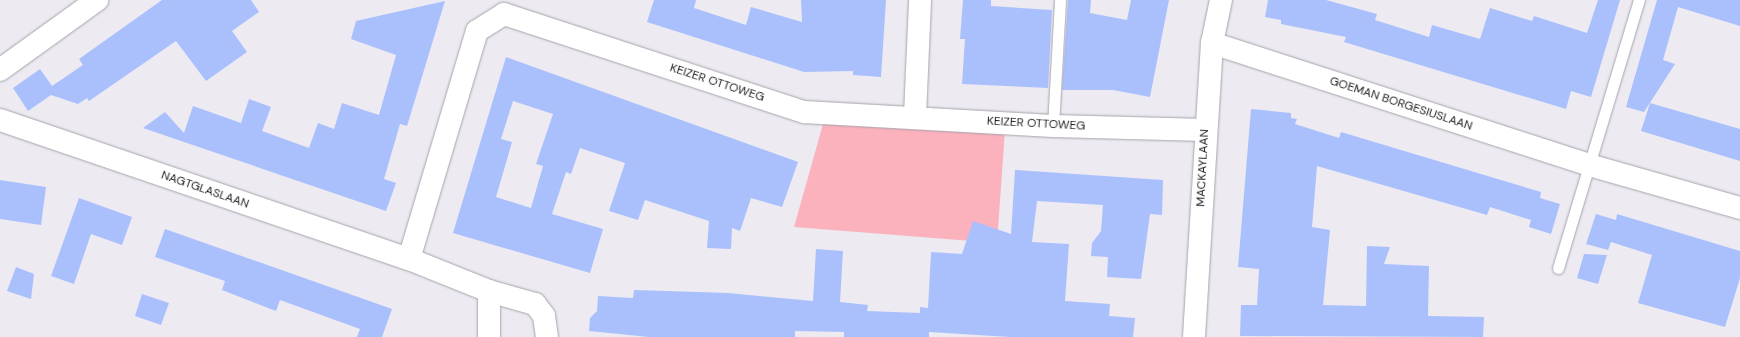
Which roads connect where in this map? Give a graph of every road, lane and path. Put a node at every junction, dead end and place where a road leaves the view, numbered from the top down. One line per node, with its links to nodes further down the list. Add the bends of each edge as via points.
1 (97, 0): 7 (street)
2 (920, 0): 8 (street)
3 (1060, 0): 10 (lane)
4 (1221, 0): 6 (street, MACKAYLAAN)
5 (1639, 0): 12 (lane)
6 (1212, 43): 11 (street, MACKAYLAAN); 12 (street, GOEMAN BORGESIUSLAAN)
7 (0, 70)
8 (915, 116): 10 (street, KEIZER OTTOWEG); 14 (street, KEIZER OTTOWEG, via 804,112 504,14 477,31)
9 (0, 120): 14 (street, NAGTGLASLAAN)
10 (1053, 126): 11 (street, KEIZER OTTOWEG)
11 (1205, 130): 19 (street, MACKAYLAAN)
12 (1589, 165): 13 (street, GOEMAN BORGESIUSLAAN); 15 (lane)
13 (1740, 208)
14 (409, 259): 16 (street, NAGTGLASLAAN)
15 (1558, 268)
16 (490, 291): 17 (street); 18 (street, NAGTGLASLAAN, via 535,304 544,316)
17 (489, 337)
18 (548, 337)
19 (1194, 337)

